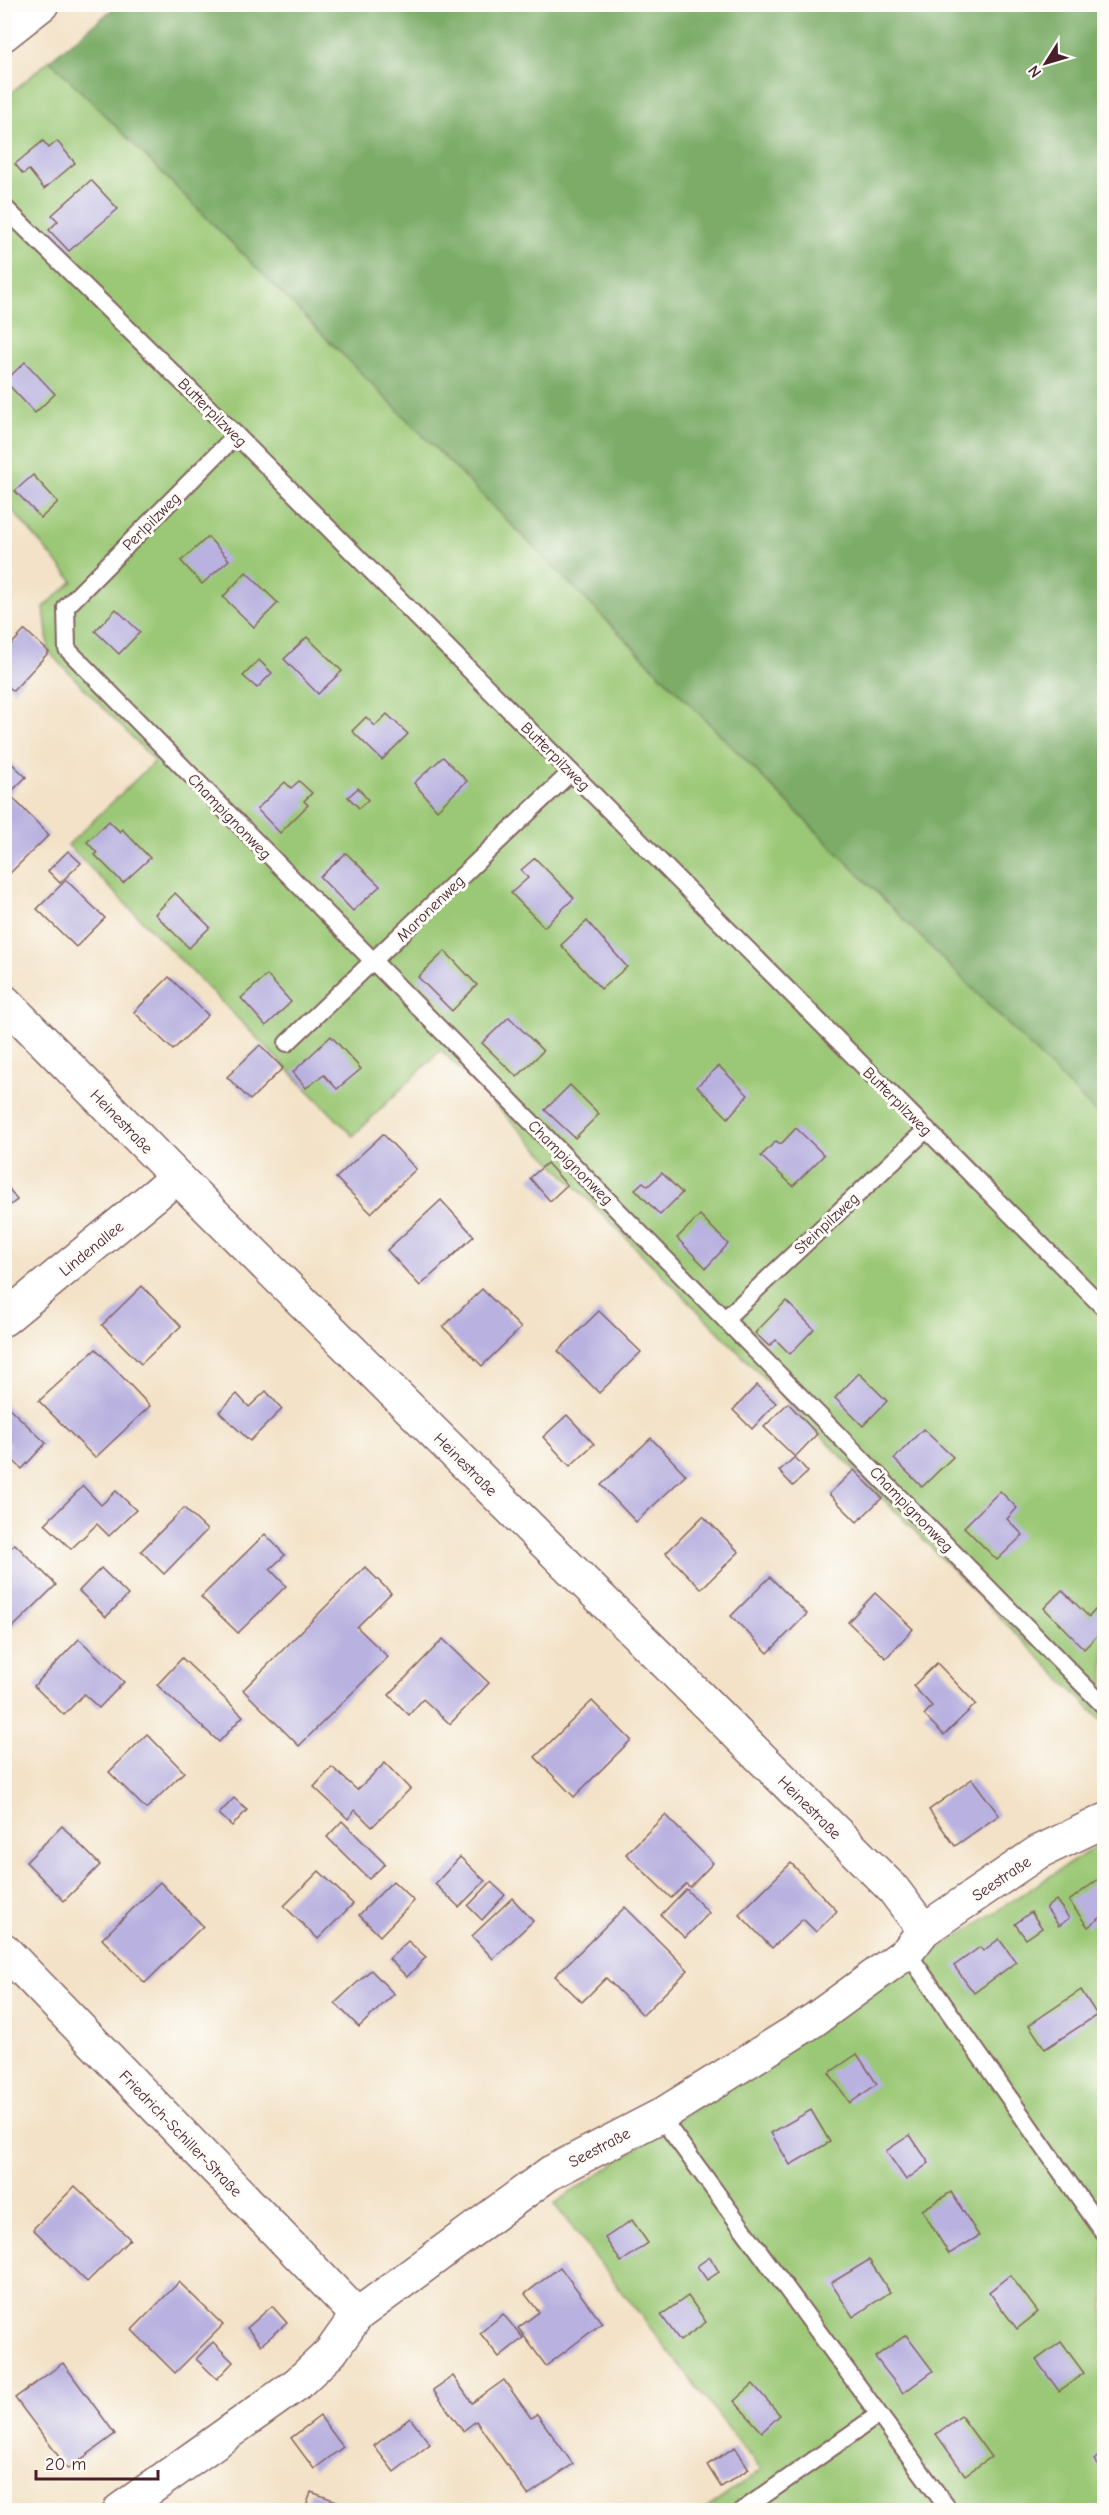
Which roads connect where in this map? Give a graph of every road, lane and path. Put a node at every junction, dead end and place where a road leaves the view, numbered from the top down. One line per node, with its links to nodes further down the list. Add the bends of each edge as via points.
1 (42, 4): 2 (street)
2 (4, 34)
3 (4, 207): 4 (lane, Butterpilzweg)
4 (236, 435): 5 (lane, Perlpilzweg); 6 (lane, Butterpilzweg)
5 (66, 607): 7 (lane, Champignonweg, via 67,650)
6 (571, 772): 7 (lane, Maronenweg); 10 (lane, Butterpilzweg)
7 (373, 962): 9 (lane, Maronenweg); 13 (lane, Champignonweg)
8 (4, 1001): 11 (street, Heinestraße)
9 (287, 1042)
10 (927, 1129): 12 (lane, Butterpilzweg); 13 (lane, Steinpilzweg)
11 (177, 1177): 14 (street, Lindenallee); 17 (street, Heinestraße, via 893,1889)
12 (1104, 1308)
13 (726, 1318): 15 (lane, Champignonweg)
14 (4, 1319)
15 (1104, 1706)
16 (1104, 1821): 17 (street, Seestraße, via 1037,1853)
17 (916, 1941): 19 (street, Seestraße, via 814,2020); 20 (lane)
18 (4, 1950): 21 (street, Friedrich-Schiller-Straße)
19 (660, 2115): 21 (street, Seestraße, via 550,2173); 22 (lane)
20 (1104, 2233)
21 (357, 2315): 23 (street, Seestraße, via 331,2352 297,2384)
22 (878, 2415): 24 (lane); 25 (lane)
23 (128, 2508)
24 (743, 2511)
25 (949, 2511)

